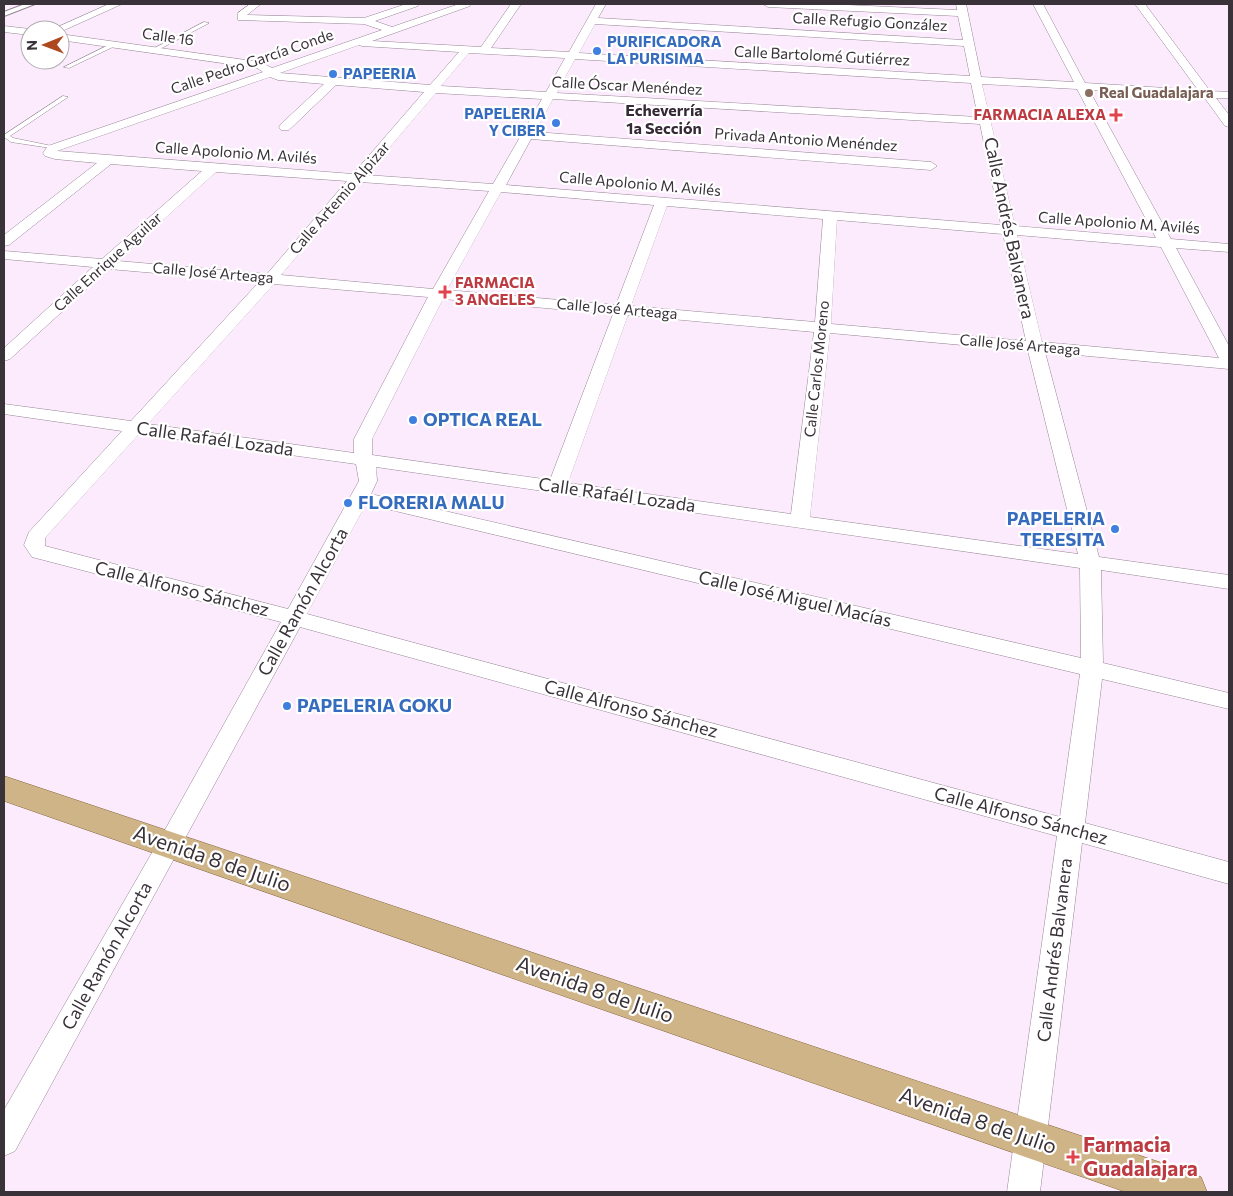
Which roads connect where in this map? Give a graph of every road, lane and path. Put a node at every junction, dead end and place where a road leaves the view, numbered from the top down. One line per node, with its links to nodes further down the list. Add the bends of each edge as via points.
1 (31, 4): 12 (street)
2 (117, 4): 16 (street)
3 (256, 4): 13 (street, via 241,18)
4 (416, 4): 13 (street)
5 (467, 4): 18 (street, Calle Pedro García Conde)
6 (516, 4): 26 (street)
7 (601, 4): 14 (street, Calle Ramón Alcorta)
8 (768, 4): 11 (street)
9 (1038, 4): 32 (street)
10 (1140, 4): 34 (street)
11 (962, 8): 22 (street, Calle Andrés Balvanera)
12 (4, 14)
13 (365, 21): 18 (street)
14 (590, 22): 22 (street, Calle Refugio González); 27 (street, Calle Ramón Alcorta)
15 (206, 23): 24 (lane)
16 (70, 24)
17 (4, 29): 19 (street)
18 (391, 30): 21 (street, Calle Pedro García Conde)
19 (20, 31)
20 (70, 37): 23 (street, Calle 16)
21 (352, 43): 25 (street, Calle Bartolomé Gutiérrez); 29 (street, Calle Pedro García Conde)
22 (968, 43): 30 (street, Calle Andrés Balvanera)
23 (115, 44): 24 (street, Calle 16); 28 (lane)
24 (154, 50): 29 (street, Calle 16, via 260,66)
25 (466, 50): 26 (street, Calle Bartolomé Gutiérrez); 33 (street, Calle Artemio Alpizar)
26 (483, 51): 27 (street, Calle Bartolomé Gutiérrez)
27 (572, 56): 30 (street, Calle Bartolomé Gutiérrez); 36 (street, Calle Ramón Alcorta)
28 (70, 66)
29 (269, 72): 31 (street, Calle Óscar Menéndez, via 278,77); 42 (street, Calle Pedro García Conde)
30 (976, 80): 32 (street, Calle Bartolomé Gutiérrez); 38 (street, Calle Andrés Balvanera)
31 (334, 81): 33 (street, Calle Óscar Menéndez); 40 (street)
32 (1080, 86): 34 (street, Calle Bartolomé Gutiérrez); 52 (street)
33 (432, 89): 36 (street, Calle Óscar Menéndez); 46 (street, Calle Artemio Alpizar)
34 (1206, 94): 35 (street, Calle Bartolomé Gutiérrez); 39 (street)
35 (1229, 95)
36 (549, 96): 38 (street, Calle Óscar Menéndez); 41 (street, Calle Ramón Alcorta)
37 (65, 98): 42 (lane, via 6,136)
38 (985, 121): 50 (street, Calle Andrés Balvanera)
39 (1229, 123)
40 (285, 127)
41 (529, 135): 44 (street, Privada Antonio Menéndez); 47 (street, Calle Ramón Alcorta)
42 (52, 150): 43 (street, Calle Apolonio M. Avilés, via 55,155)
43 (108, 160): 45 (street, Calle Apolonio M. Avilés); 51 (street)
44 (931, 166)
45 (212, 168): 46 (street, Calle Apolonio M. Avilés); 55 (street, Calle Enrique Aguilar)
46 (358, 177): 47 (street, Calle Apolonio M. Avilés); 56 (street, Calle Artemio Alpizar)
47 (497, 188): 48 (street, Calle Apolonio M. Avilés); 57 (street, Calle Ramón Alcorta)
48 (662, 202): 49 (street, Calle Apolonio M. Avilés); 58 (street)
49 (830, 216): 50 (street, Calle Apolonio M. Avilés); 59 (street, Calle Carlos Moreno)
50 (1010, 231): 52 (street, Calle Apolonio M. Avilés); 60 (street, Calle Andrés Balvanera)
51 (4, 242)
52 (1168, 243): 53 (street, Calle Apolonio M. Avilés); 62 (street)
53 (1229, 248)
54 (4, 255): 55 (street, Calle José Arteaga)
55 (105, 264): 56 (street, Calle José Arteaga); 61 (street, Calle Enrique Aguilar)
56 (271, 278): 57 (street, Calle José Arteaga); 64 (street, Calle Artemio Alpizar)
57 (438, 293): 58 (street, Calle José Arteaga); 65 (street, Calle Ramón Alcorta, via 363,439)
58 (622, 309): 59 (street, Calle José Arteaga); 66 (street)
59 (823, 327): 60 (street, Calle José Arteaga); 68 (street, Calle Carlos Moreno)
60 (1035, 347): 62 (street, Calle José Arteaga); 70 (street, Calle Andrés Balvanera)
61 (4, 356)
62 (1229, 362)
63 (4, 409): 64 (street, Calle Rafaél Lozada)
64 (137, 428): 65 (street, Calle Rafaél Lozada); 69 (street, Calle Artemio Alpizar, via 36,536)
65 (363, 459): 66 (street, Calle Rafaél Lozada); 67 (street, Calle Ramón Alcorta, via 368,481)
66 (557, 487): 68 (street, Calle Rafaél Lozada)
67 (360, 497): 72 (street, Calle Ramón Alcorta); 73 (street, Calle José Miguel Macías)
68 (800, 521): 70 (street, Calle Rafaél Lozada)
69 (34, 546): 72 (street, Calle Alfonso Sánchez, via 39,552)
70 (1090, 562): 71 (street, Calle Rafaél Lozada); 73 (street, Calle Andrés Balvanera)
71 (1229, 582)
72 (295, 618): 76 (street, Calle Alfonso Sánchez); 77 (street, Calle Ramón Alcorta)
73 (1092, 669): 74 (street, Calle José Miguel Macías); 76 (street, Calle Andrés Balvanera)
74 (1229, 701)
75 (4, 788): 77 (main road, Avenida 8 de Julio)
76 (1071, 830): 78 (street, Calle Alfonso Sánchez); 79 (street, Calle Andrés Balvanera)
77 (170, 844): 79 (main road, Avenida 8 de Julio); 80 (street, Calle Ramón Alcorta)
78 (1229, 873)
79 (1031, 1139): 81 (street, Calle Andrés Balvanera); 82 (main road, Avenida 8 de Julio)
80 (4, 1140)
81 (1024, 1192)
82 (1186, 1192)

